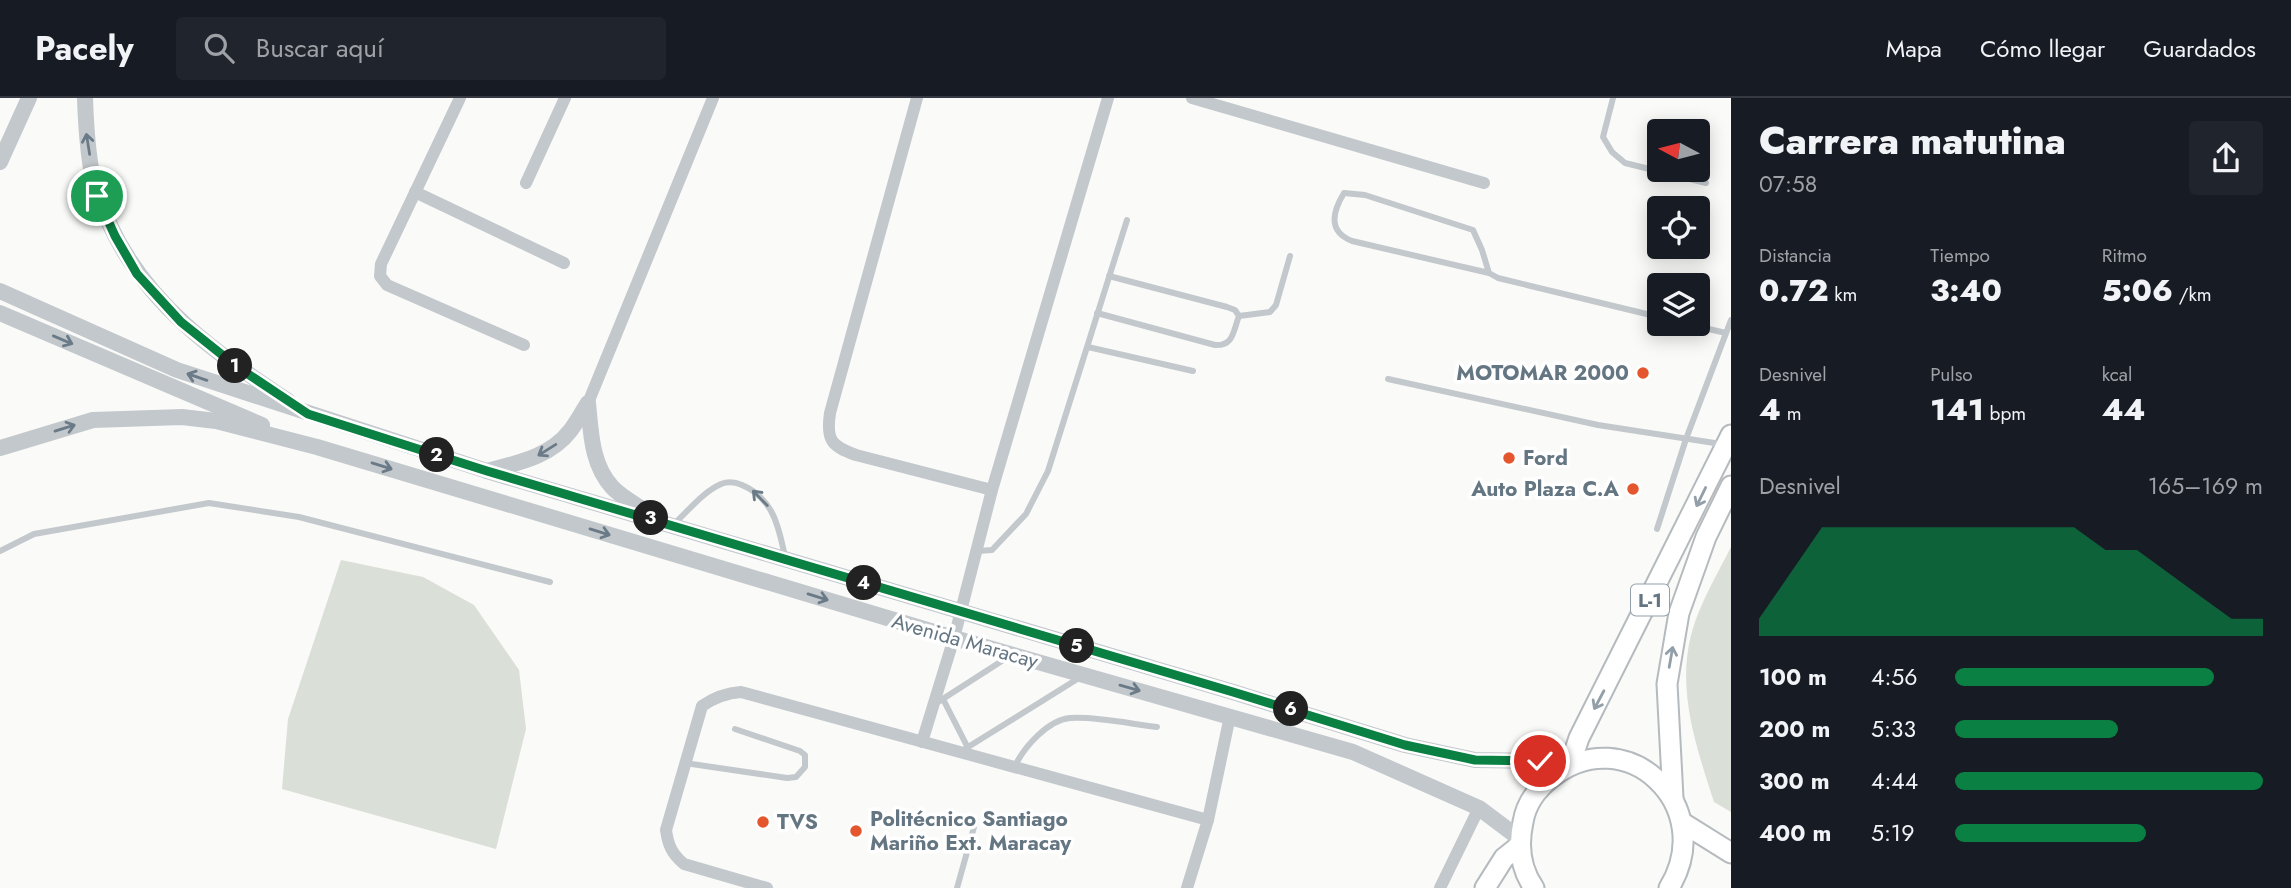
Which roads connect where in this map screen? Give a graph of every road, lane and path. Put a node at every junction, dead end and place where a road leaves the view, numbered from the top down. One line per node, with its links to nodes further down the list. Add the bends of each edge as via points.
1 (29, 98): 10 (street)
2 (85, 98): 33 (street, one-way to 2, via 181,322 137,274 97,196 86,136)
3 (460, 98): 14 (street)
4 (565, 98): 11 (street)
5 (713, 98): 32 (street)
6 (917, 98): 40 (street, via 830,413 830,439 856,455)
7 (1108, 98): 40 (street)
8 (1192, 98): 12 (street)
9 (1613, 98): 13 (lane, via 1603,136 1612,152 1625,163)
10 (0, 162)
11 (526, 183)
12 (1484, 183)
13 (1706, 183)
14 (415, 192): 17 (street); 28 (street, via 381,264 380,276 387,285)
15 (1127, 220): 19 (lane)
16 (1290, 256): 24 (lane, via 1276,305 1270,312)
17 (564, 263)
18 (1489, 273): 18 (lane, via 1473,230 1365,195 1343,193 1334,210 1343,237); 23 (lane)
19 (1109, 276): 22 (lane); 24 (lane, via 1227,307)
20 (0, 291): 33 (street, Avenida Maracay, one-way to 20, via 177,370)
21 (0, 313): 36 (street, one-way to 36)
22 (1097, 313): 24 (lane, via 1225,346); 29 (lane)
23 (1647, 314)
24 (1239, 316)
25 (1731, 320): 27 (lane)
26 (1710, 329): 27 (lane)
27 (1726, 333): 34 (lane)
28 (524, 345)
29 (1088, 346): 30 (lane); 44 (lane, via 1048,471 1026,514 992,550)
30 (1193, 371)
31 (1388, 379): 34 (lane, via 1598,425)
32 (587, 403): 38 (street, one-way to 38, via 569,433 549,450); 41 (street, via 600,470 612,488)
33 (308, 414): 38 (street, Avenida Maracay)
34 (1686, 439): 35 (lane); 42 (lane)
35 (1729, 440): 58 (main road, L-1, one-way to 58)
36 (317, 447): 37 (street, one-way to 36, via 93,419 182,417); 48 (street, Avenida Maracay, one-way to 48)
37 (0, 448)
38 (487, 471): 41 (street, Avenida Maracay)
39 (1731, 486): 60 (main road, L-1, one-way to 39, via 1667,684 1679,612 1706,537)
40 (992, 490): 44 (street)
41 (666, 523): 45 (street, Avenida Maracay); 45 (lane, one-way to 41, via 779,528 761,496 734,482 707,493)
42 (1657, 529)
43 (0, 551): 46 (lane, via 34,534 209,503 299,517)
44 (978, 551): 47 (street)
45 (785, 559): 47 (street, Avenida Maracay)
46 (550, 582)
47 (959, 612): 48 (street); 58 (street, Avenida Maracay, via 1405,745 1475,760)
48 (954, 638): 49 (street, Avenida Maracay); 51 (street)
49 (1012, 654): 50 (street, Avenida Maracay); 51 (lane)
50 (1084, 675): 52 (street, Avenida Maracay, one-way to 52); 56 (lane)
51 (938, 702): 55 (street); 56 (lane)
52 (1230, 716): 61 (street, Avenida Maracay, via 1353,752); 63 (street)
53 (1157, 727): 59 (lane, via 1069,718 1028,743)
54 (735, 729): 57 (lane, via 800,751 805,755 805,767 787,778)
55 (922, 742): 56 (street); 57 (street, via 728,692 702,706)
56 (963, 750): 59 (street)
57 (685, 764): 67 (street, via 666,830 673,855 684,864)
58 (1566, 766): 60 (main road, L-1, via 1592,758 1616,759 1639,766); 65 (main road, L-1, via 1540,786 1525,810)
59 (1014, 768): 63 (street)
60 (1673, 798): 64 (main road, L-1)
61 (1479, 807): 65 (street, Avenida Maracay); 70 (street)
62 (976, 820): 68 (lane)
63 (1208, 820): 69 (street)
64 (1682, 823): 66 (main road); 73 (main road, L-1, via 1684,848)
65 (1519, 842): 71 (main road, L-1); 72 (main road, via 1522,865)
66 (1731, 853)
67 (767, 888)
68 (957, 888)
69 (1187, 888)
70 (1440, 888)
71 (1485, 888)
72 (1534, 888)
73 (1669, 888)

